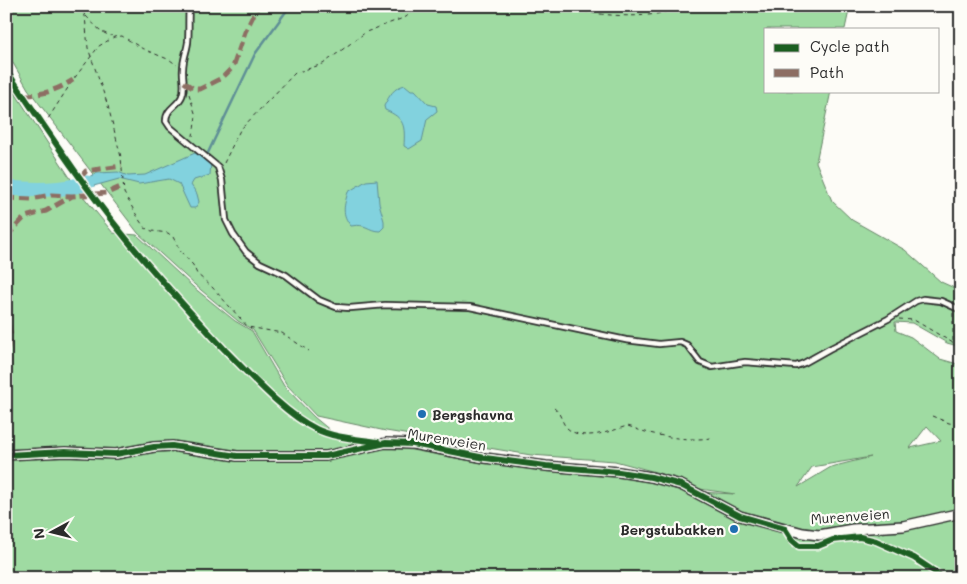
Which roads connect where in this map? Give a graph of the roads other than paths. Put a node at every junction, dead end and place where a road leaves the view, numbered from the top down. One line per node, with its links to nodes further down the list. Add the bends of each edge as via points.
1 (189, 6): 2 (lane, via 183,94 167,112 166,121 218,167 226,220 246,252 260,263 286,275 319,300 336,307 470,307 626,340 659,344 680,342 687,345 700,362 712,367 745,362 796,366 923,299 933,299)
2 (961, 310)
3 (6, 455): 4 (street, Murenveien, via 116,454 172,446 252,457 326,456 386,443 413,444 485,458 650,477 681,485 740,516 803,533 819,535 903,526)
4 (961, 513)

